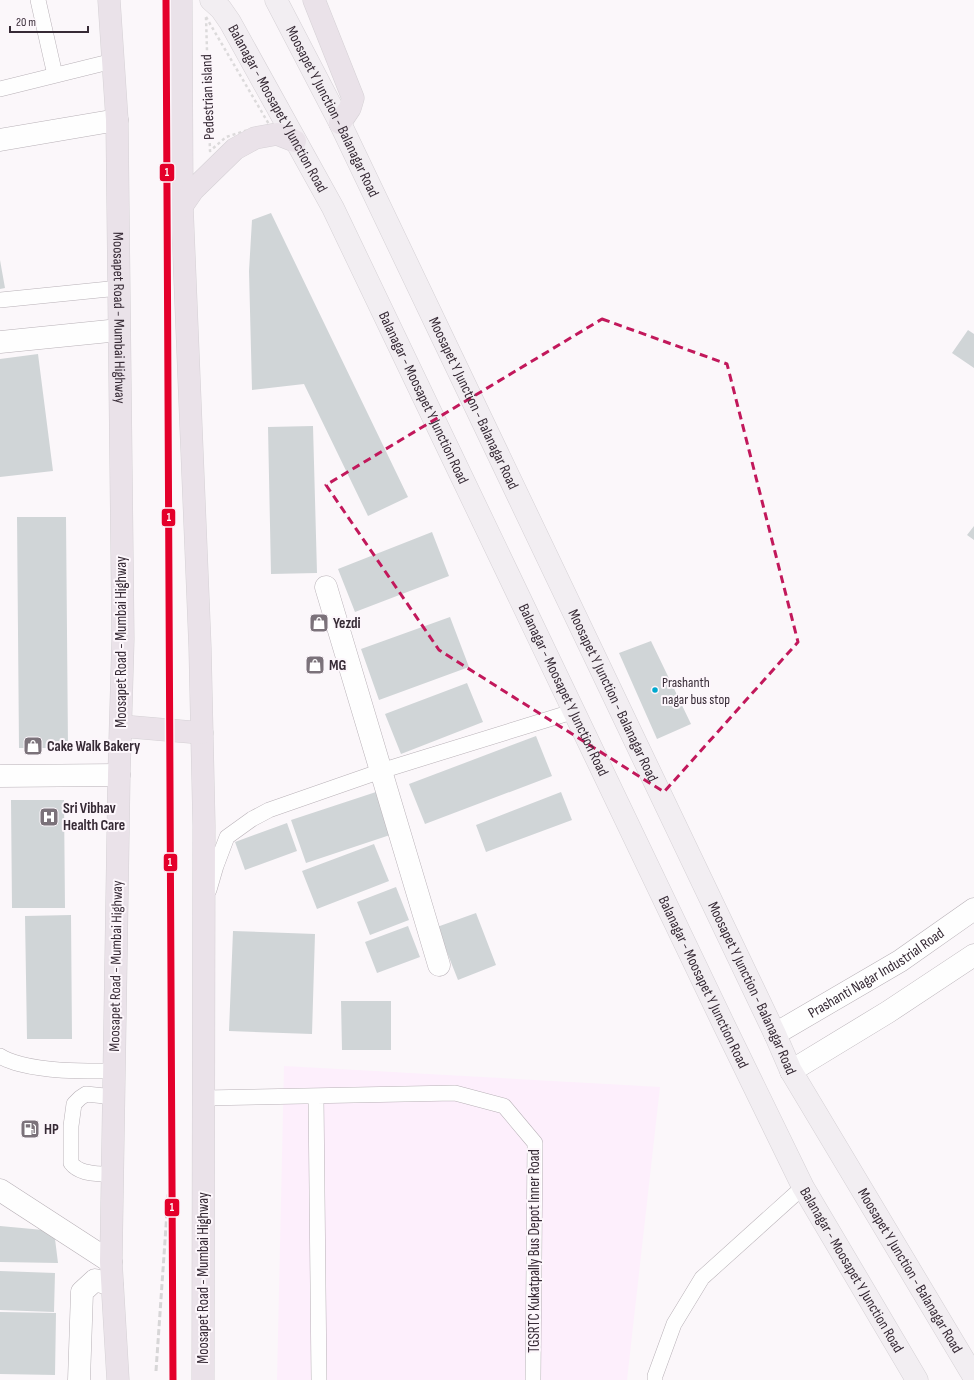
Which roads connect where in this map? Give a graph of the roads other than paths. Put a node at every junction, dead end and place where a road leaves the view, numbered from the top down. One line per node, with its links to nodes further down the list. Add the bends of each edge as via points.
1 (38, 0): 8 (lane)
2 (109, 0): 7 (highway, Moosapet Road - Mumbai Highway)
3 (181, 0): 14 (highway, Moosapet Road - Mumbai Highway)
4 (276, 0): 11 (main road, Moosapet Y Junction - Balanagar Road)
5 (314, 0): 11 (highway, via 353,98)
6 (208, 9): 13 (main road, Balanagar - Moosapet Y Junction Road, via 221,9 230,22)
7 (113, 61): 8 (lane); 10 (highway, Moosapet Road - Mumbai Highway)
8 (55, 75): 9 (lane)
9 (0, 89)
10 (117, 120): 12 (street); 15 (highway, Moosapet Road - Mumbai Highway)
11 (340, 123): 30 (main road, Moosapet Y Junction - Balanagar Road)
12 (0, 140)
13 (295, 141): 14 (highway, via 277,134 256,138 235,149 193,190); 20 (main road, Balanagar - Moosapet Y Junction Road, via 333,208)
14 (182, 206): 22 (highway, Moosapet Road - Mumbai Highway)
15 (119, 288): 16 (lane); 17 (highway, Moosapet Road - Mumbai Highway)
16 (0, 300)
17 (119, 330): 18 (street); 21 (highway, Moosapet Road - Mumbai Highway, via 123,639)
18 (0, 342)
19 (326, 587): 23 (street)
20 (575, 712): 23 (lane); 38 (main road, Balanagar - Moosapet Y Junction Road)
21 (121, 726): 22 (highway); 24 (highway, Moosapet Road - Mumbai Highway)
22 (202, 733): 26 (highway, Moosapet Road - Mumbai Highway)
23 (381, 770): 26 (lane, via 269,810 227,837); 29 (street)
24 (119, 775): 25 (street); 32 (highway, Moosapet Road - Mumbai Highway)
25 (0, 776)
26 (204, 909): 36 (highway, Moosapet Road - Mumbai Highway)
27 (974, 909): 30 (street, Prashanti Nagar Industrial Road, via 900,961)
28 (974, 955): 33 (street, via 888,1012)
29 (440, 965)
30 (775, 1034): 33 (main road, Moosapet Y Junction - Balanagar Road)
31 (0, 1056): 32 (lane, via 5,1060 35,1068)
32 (114, 1071): 35 (highway, Moosapet Road - Mumbai Highway)
33 (791, 1071): 42 (main road, Moosapet Y Junction - Balanagar Road)
34 (316, 1096): 36 (lane, TGSRTC Kukatpally Bus Depot Inner Road); 46 (lane); 47 (lane, TGSRTC Kukatpally Bus Depot Inner Road, via 455,1094 504,1106 535,1143)
35 (114, 1097): 37 (highway, Moosapet Road - Mumbai Highway); 37 (lane, via 86,1094 80,1098 74,1104 71,1126 71,1163 74,1167 79,1171)
36 (204, 1098): 45 (highway, Moosapet Road - Mumbai Highway)
37 (112, 1175): 40 (highway, Moosapet Road - Mumbai Highway)
38 (803, 1187): 48 (lane, via 702,1278 674,1324); 49 (main road, Balanagar - Moosapet Y Junction Road)
39 (0, 1190): 40 (street)
40 (111, 1262): 41 (highway, Moosapet Road - Mumbai Highway)
41 (112, 1285): 43 (street, via 95,1280 82,1292); 44 (highway, Moosapet Road - Mumbai Highway)
42 (974, 1377)
43 (79, 1380)
44 (118, 1380)
45 (203, 1380)
46 (319, 1380)
47 (533, 1380)
48 (655, 1380)
49 (917, 1380)

